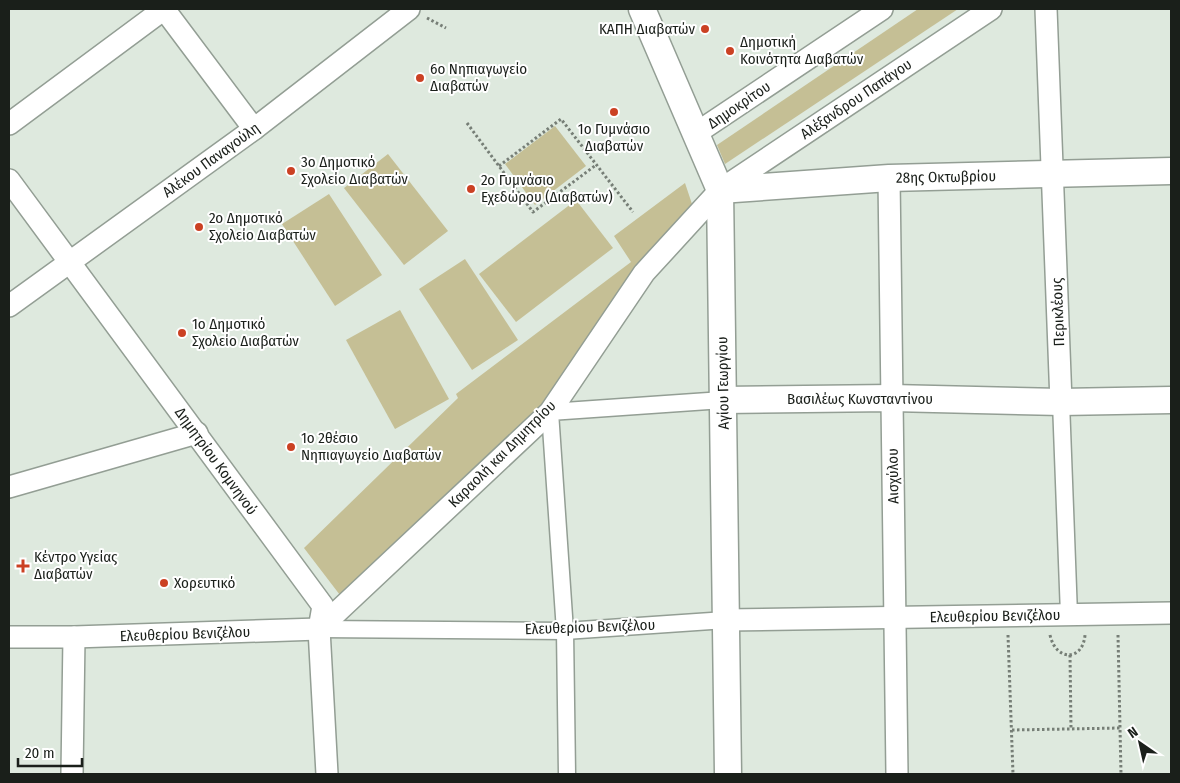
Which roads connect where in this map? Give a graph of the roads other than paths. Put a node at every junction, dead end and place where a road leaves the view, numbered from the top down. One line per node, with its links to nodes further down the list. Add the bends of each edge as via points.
1 (164, 9): 7 (street); 8 (street)
2 (408, 9): 8 (street, Αλέκου Παναγούλη)
3 (642, 9): 9 (street, Αγίου Γεωργίου)
4 (882, 9): 9 (street, Δημοκρίτου)
5 (991, 9): 14 (street, Αλέξανδρου Παπάγου)
6 (1046, 9): 11 (street, Περικλέους)
7 (9, 124)
8 (254, 128): 15 (street, Αλέκου Παναγούλη)
9 (695, 134): 14 (street, Αγίου Γεωργίου)
10 (1171, 171): 11 (street, 28ης Οκτωβρίου)
11 (1054, 174): 12 (street, 28ης Οκτωβρίου); 20 (street, Περικλέους)
12 (889, 178): 14 (street, 28ης Οκτωβρίου); 17 (street, Αισχύλου)
13 (9, 180): 15 (street, Δημητρίου Κομνηνού)
14 (720, 190): 18 (street, Αγίου Γεωργίου); 21 (street, Καραολή και Δημητρίου, via 644,273)
15 (69, 262): 16 (street, Αλέκου Παναγούλη); 22 (street, Δημητρίου Κομνηνού)
16 (9, 306)
17 (892, 398): 18 (street, Βασιλέως Κωνσταντίνου); 20 (street, Βασιλέως Κωνσταντίνου); 26 (street, Αισχύλου)
18 (723, 400): 21 (street, Βασιλέως Κωνσταντίνου); 27 (street, Αγίου Γεωργίου)
19 (1171, 400): 20 (street, Βασιλέως Κωνσταντίνου)
20 (1061, 402): 25 (street, Περικλέους)
21 (550, 412): 28 (street, Καραολή και Δημητρίου); 29 (street)
22 (197, 433): 23 (street); 28 (street, Δημητρίου Κομνηνού, via 323,606)
23 (9, 487)
24 (1171, 613): 25 (street, Ελευθερίου Βενιζέλου)
25 (1078, 614): 26 (street, Ελευθερίου Βενιζέλου)
26 (895, 617): 27 (street, Ελευθερίου Βενιζέλου); 36 (street, Αισχύλου)
27 (726, 620): 29 (street, Ελευθερίου Βενιζέλου); 35 (street, Αγίου Γεωργίου)
28 (319, 629): 29 (street, Ελευθερίου Βενιζέλου); 31 (street, Ελευθερίου Βενιζέλου); 33 (street, Δημητρίου Κομνηνού)
29 (565, 631): 34 (street)
30 (9, 637): 31 (street, Ελευθερίου Βενιζέλου)
31 (74, 637): 32 (street)
32 (72, 774)
33 (327, 774)
34 (567, 774)
35 (728, 774)
36 (897, 774)

